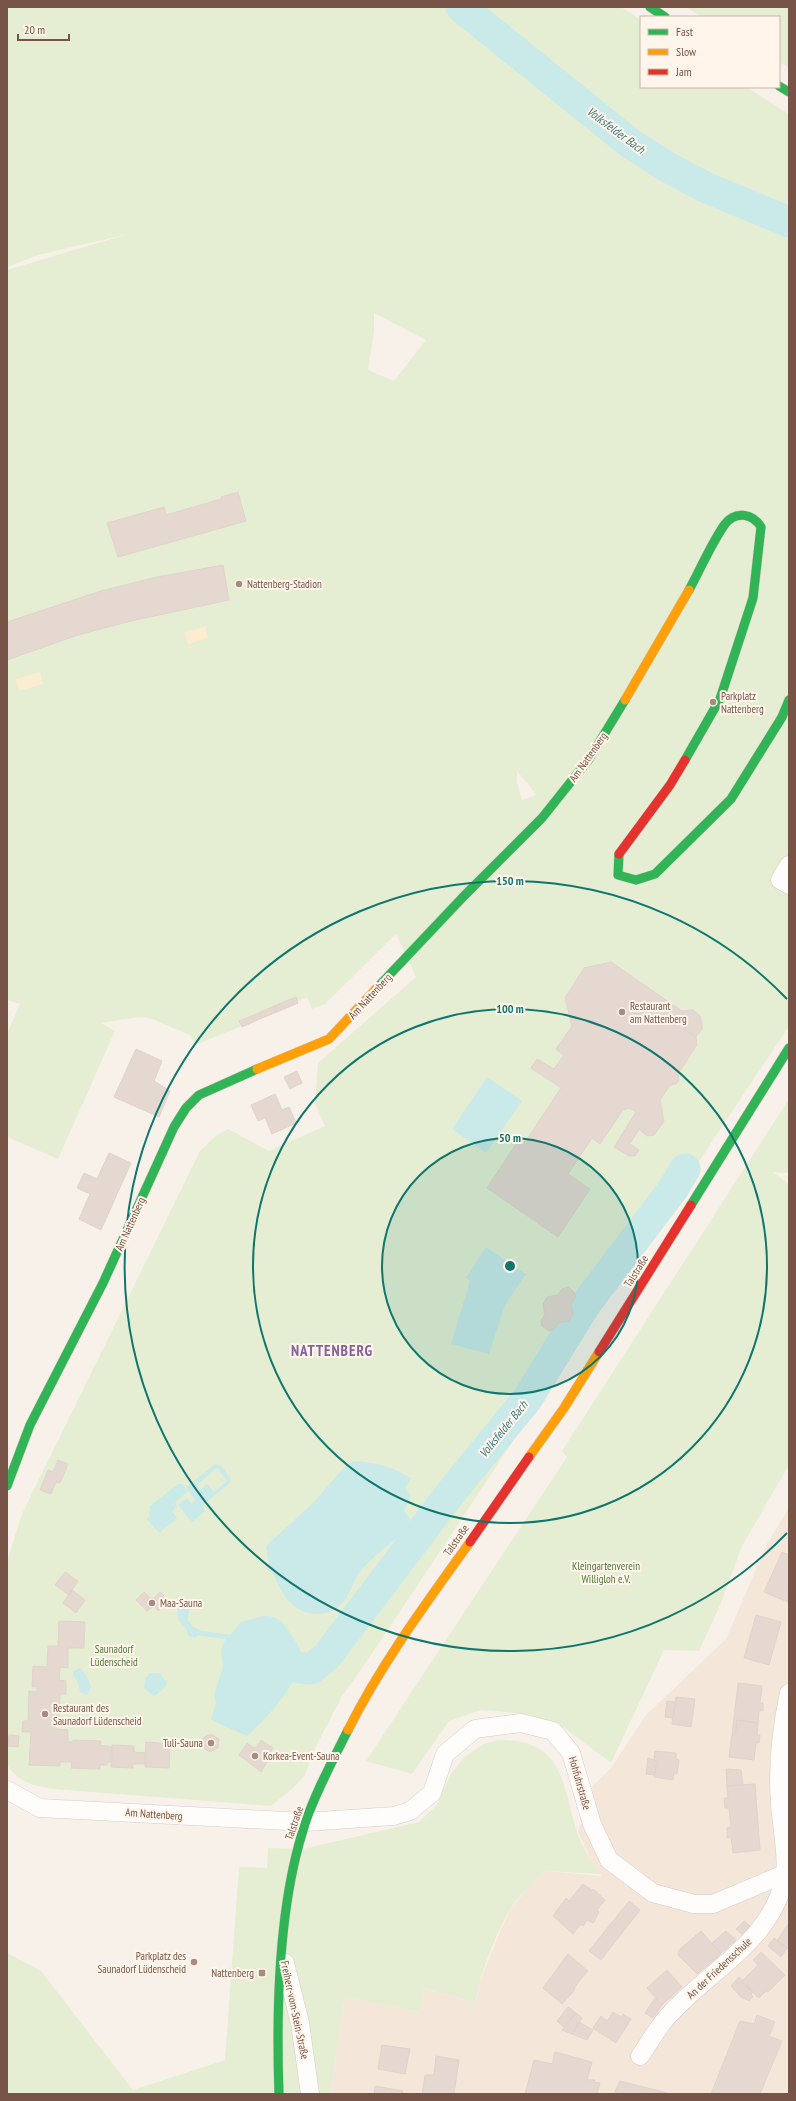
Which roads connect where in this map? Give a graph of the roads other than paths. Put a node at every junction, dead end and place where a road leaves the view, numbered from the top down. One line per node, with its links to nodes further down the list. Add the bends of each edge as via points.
1 (650, 7): 2 (street)
2 (664, 16)
3 (780, 87): 4 (street)
4 (789, 92)
5 (789, 700): 9 (street, Am Nattenberg, via 782,717 731,799 655,874 642,881 618,875 617,862 620,852 670,784 720,699 753,598 761,542 761,527 756,518 748,515 737,516 726,522 646,667 589,758 542,818 463,897 329,1039 199,1095 186,1108 174,1127 103,1283 30,1426)
6 (789, 865): 7 (street, via 780,880)
7 (789, 885)
8 (789, 1048): 12 (street, Talstraße, via 564,1408 427,1602 358,1710)
9 (7, 1486)
10 (789, 1693): 13 (street, via 780,1733 778,1772)
11 (7, 1790): 12 (street, Am Nattenberg, via 40,1808)
12 (305, 1822): 13 (street, Hohfuhrstraße, via 394,1816 410,1811 432,1793 445,1754 475,1729 521,1723 553,1731 572,1753 592,1824 609,1860 653,1893 694,1904 713,1904); 14 (street, Talstraße, via 295,1856)
13 (787, 1872): 15 (street, An der Friedensschule, via 773,1908 761,1927 726,1965 669,2015)
14 (282, 1950): 16 (street, Talstraße, via 277,2038); 17 (street, Freiherr-vom-Stein-Straße, via 300,2024)
15 (640, 2056)
16 (279, 2094)
17 (310, 2094)

